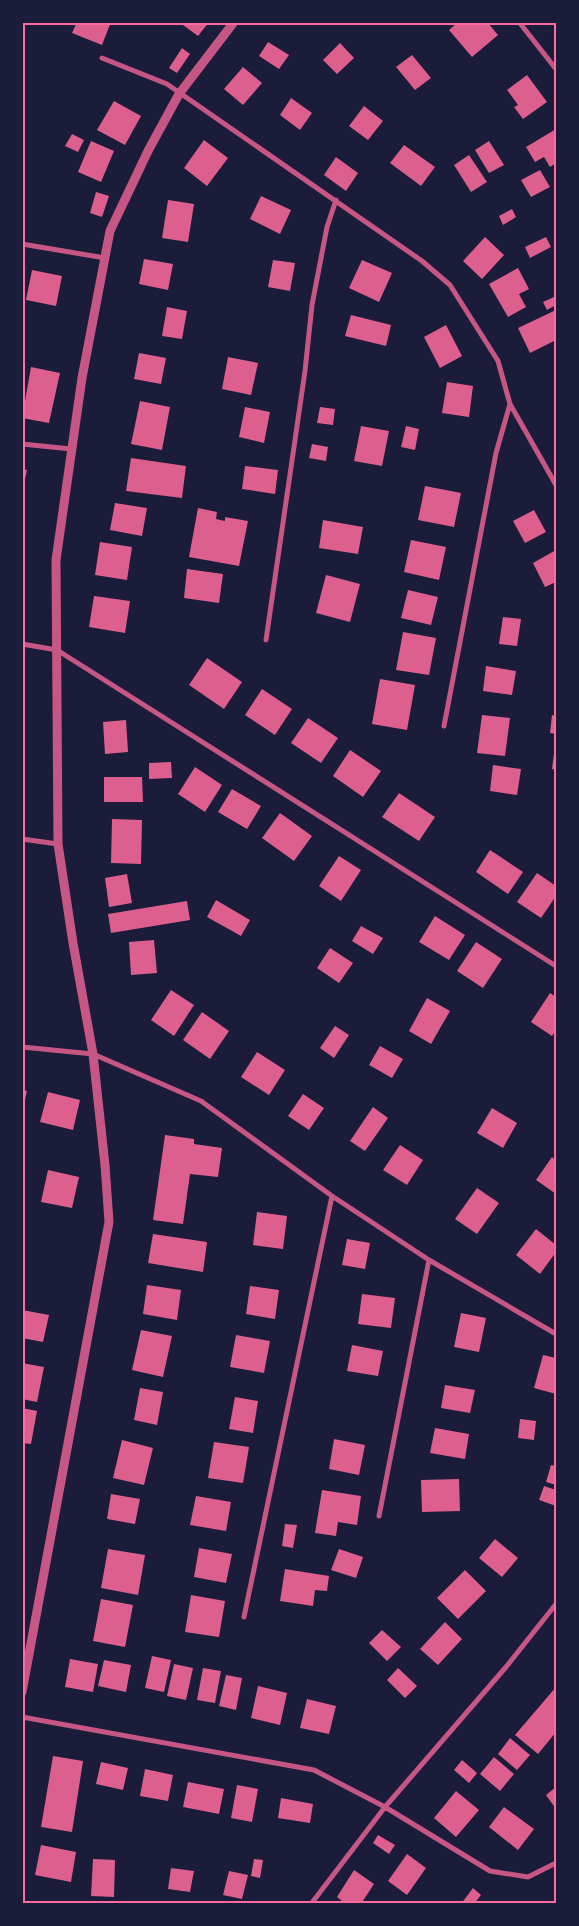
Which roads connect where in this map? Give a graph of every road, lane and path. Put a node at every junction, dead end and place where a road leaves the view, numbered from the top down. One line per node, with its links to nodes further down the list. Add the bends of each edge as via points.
1 (234, 22): 5 (street)
2 (519, 22): 4 (street)
3 (102, 58): 5 (street, via 167,84)
4 (556, 69)
5 (180, 94): 6 (street); 8 (street, via 148,151 110,231)
6 (336, 200): 9 (street, via 422,261 450,285 498,361); 13 (street, via 327,227 312,304)
7 (22, 244): 8 (street)
8 (105, 258): 11 (street)
9 (510, 404): 12 (street); 16 (street, via 496,453)
10 (22, 444): 11 (street)
11 (72, 449): 15 (street, via 56,560)
12 (556, 485)
13 (266, 640)
14 (22, 644): 15 (street)
15 (57, 650): 18 (street); 19 (street)
16 (444, 726)
17 (22, 839): 18 (street)
18 (58, 844): 21 (street)
19 (556, 966)
20 (22, 1046): 21 (street)
21 (93, 1054): 22 (street, via 202,1101); 28 (street, via 109,1222)
22 (332, 1196): 23 (street); 27 (street)
23 (429, 1260): 24 (street); 25 (street)
24 (556, 1334)
25 (379, 1516)
26 (556, 1604): 30 (street)
27 (244, 1617)
28 (22, 1692)
29 (22, 1718): 30 (street, via 314,1770)
30 (386, 1807): 31 (street, via 490,1872 528,1877); 32 (street)
31 (556, 1864)
32 (311, 1904)

